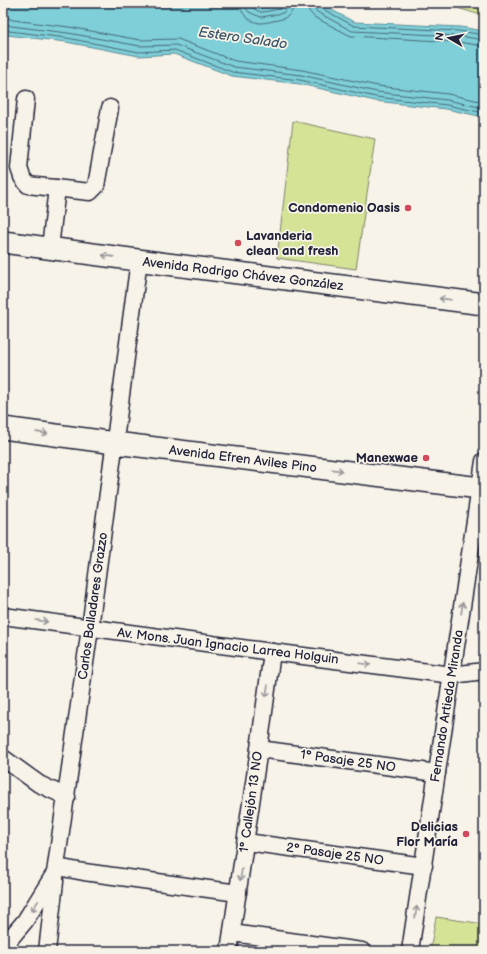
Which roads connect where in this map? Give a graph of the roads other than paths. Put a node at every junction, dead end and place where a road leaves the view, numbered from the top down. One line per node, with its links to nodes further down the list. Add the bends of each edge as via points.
1 (26, 99): 3 (street, via 19,168 22,177 28,185)
2 (110, 108): 3 (street, via 96,186 90,192)
3 (58, 188): 5 (street)
4 (3, 242): 5 (street, Avenida Rodrigo Chávez González)
5 (50, 248): 6 (street, Avenida Rodrigo Chávez González, one-way to 5)
6 (139, 260): 7 (street, Avenida Rodrigo Chávez González, one-way to 6); 9 (street, Carlos Balladares Grazzo)
7 (484, 304)
8 (3, 428): 9 (street, Avenida Efren Aviles Pino, one-way to 9)
9 (115, 443): 11 (street, Avenida Efren Aviles Pino, one-way to 11); 13 (street, Carlos Balladares Grazzo)
10 (484, 461): 11 (street, Fernando Artieda Miranda)
11 (482, 487): 16 (street, Fernando Artieda Miranda, one-way to 11)
12 (3, 616): 13 (street, Av. Mons. Juan Ignacio Larrea Holguin, one-way to 13)
13 (90, 628): 14 (street, Av. Mons. Juan Ignacio Larrea Holguin); 20 (street, Carlos Balladares Grazzo)
14 (272, 652): 16 (street, Av. Mons. Juan Ignacio Larrea Holguin, one-way to 16); 17 (street, 1° Callejón 13 NO, one-way to 17)
15 (484, 671): 16 (street, Av. Mons. Juan Ignacio Larrea Holguin)
16 (452, 675): 19 (street, Fernando Artieda Miranda)
17 (259, 749): 19 (street, 1° Pasaje 25 NO); 21 (street, 1° Callejón 13 NO)
18 (3, 758): 20 (street, via 39,784)
19 (437, 772): 22 (street, Fernando Artieda Miranda)
20 (66, 797): 23 (street, Carlos Balladares Grazzo)
21 (246, 842): 22 (street, 2° Pasaje 25 NO); 24 (street, 1° Callejón 13 NO, one-way to 24)
22 (424, 866): 30 (street, Fernando Artieda Miranda, one-way to 22)
23 (56, 870): 24 (street); 26 (street, one-way to 26, via 25,920); 27 (street, Carlos Balladares Grazzo)
24 (238, 893): 25 (street, 1° Callejón 13 NO)
25 (232, 933): 28 (street, 1° Callejón 13 NO); 29 (street)
26 (3, 946)
27 (47, 951)
28 (229, 951)
29 (362, 951)
30 (410, 951)

